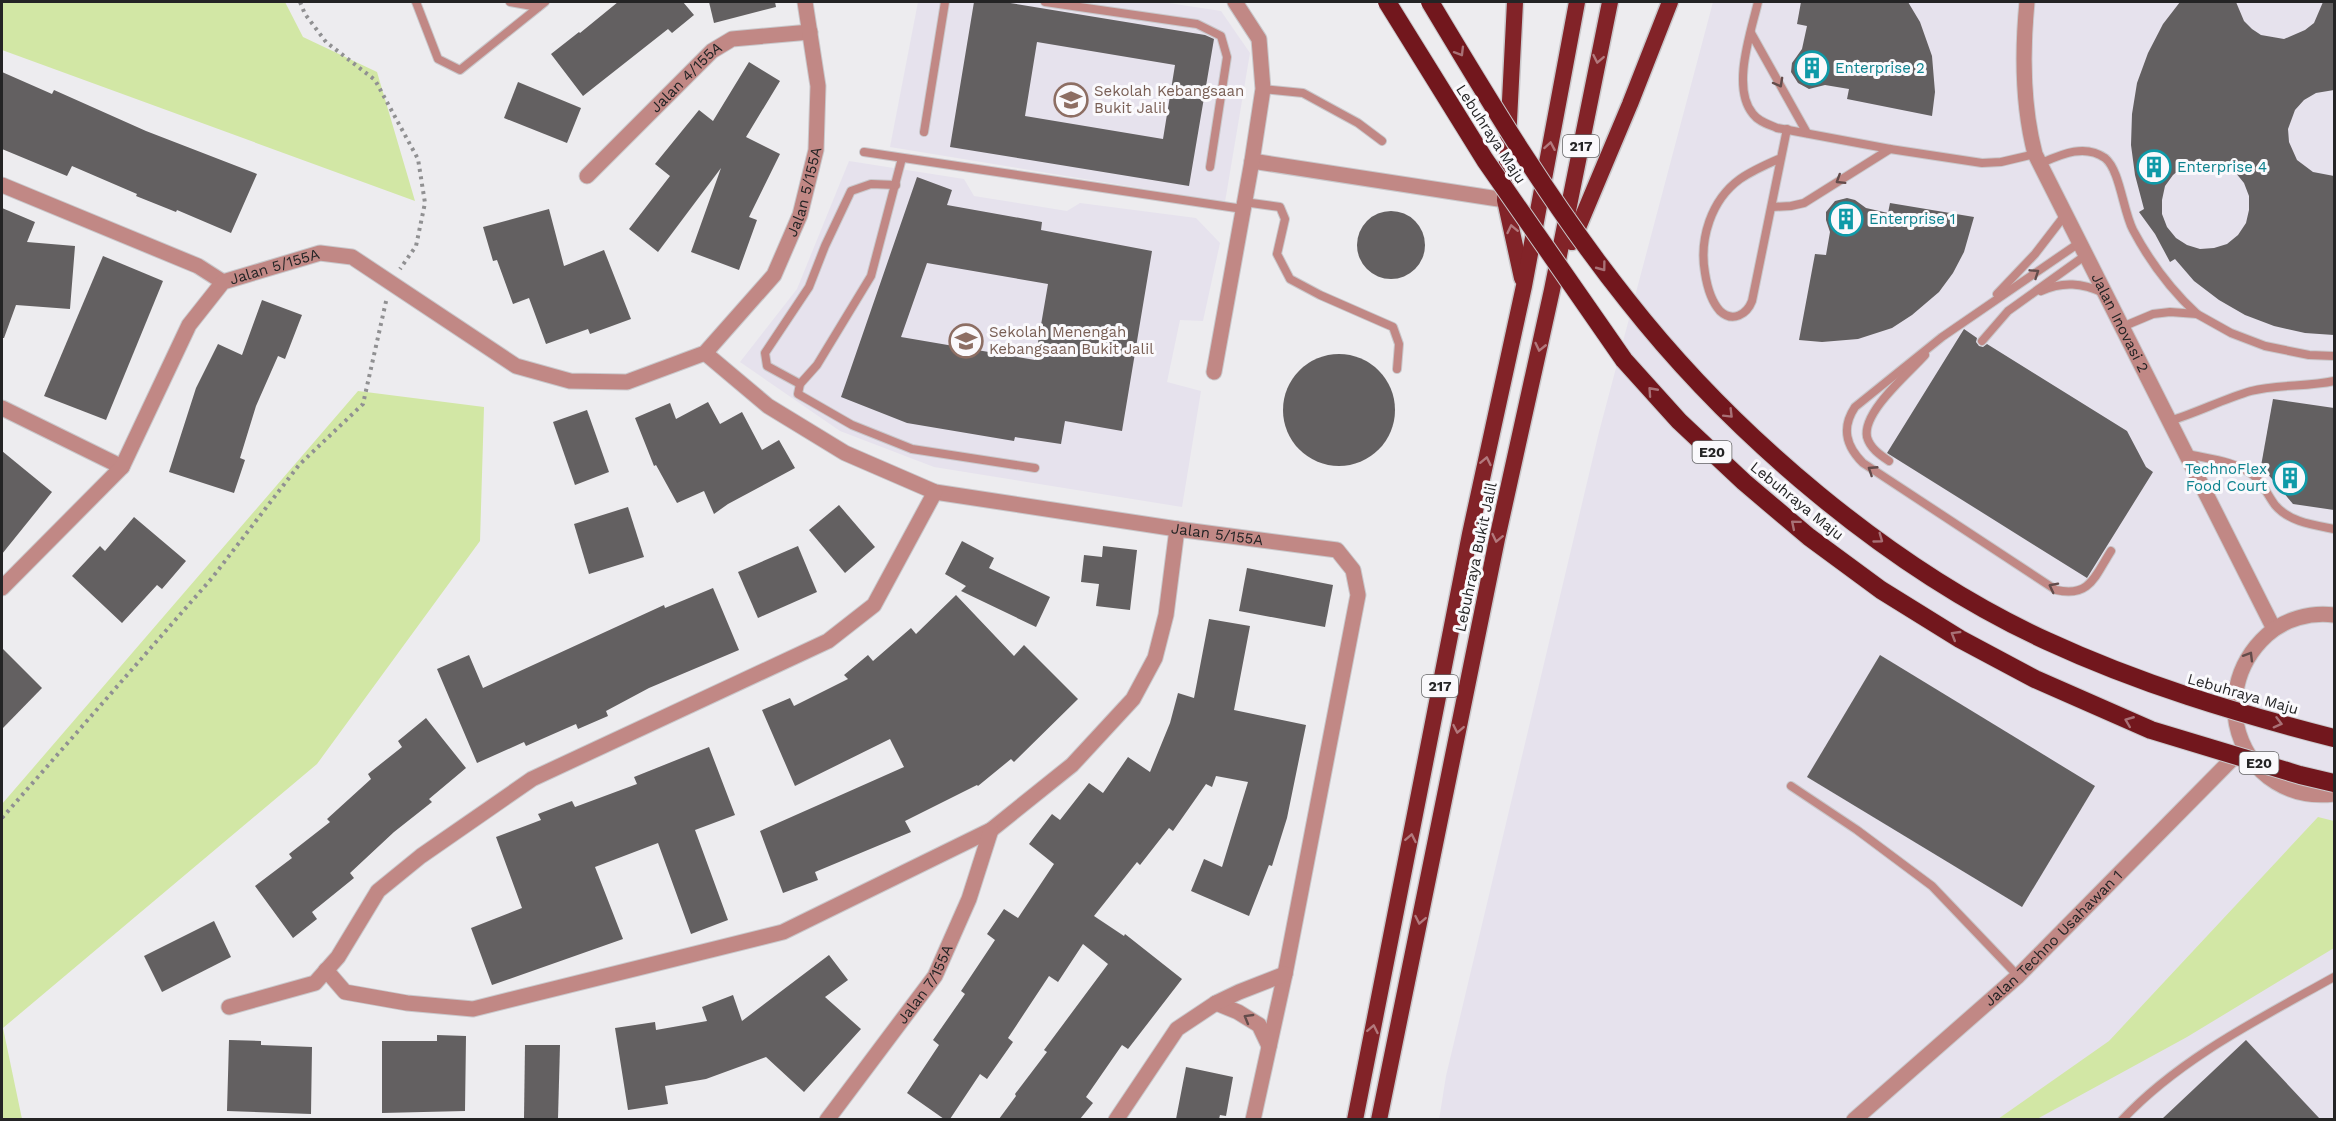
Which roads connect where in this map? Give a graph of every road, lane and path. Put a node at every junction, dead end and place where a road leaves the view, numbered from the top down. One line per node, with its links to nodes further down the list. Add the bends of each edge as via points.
1 (300, 2): 40 (path, via 326,42 375,80 418,159 425,203 416,246)
2 (416, 2): 16 (lane, via 438,59 460,70)
3 (510, 2): 16 (lane)
4 (806, 2): 17 (street, Jalan 5/155A)
5 (945, 2): 21 (lane)
6 (1045, 2): 30 (lane, via 1197,24 1221,36 1227,57)
7 (1235, 2): 19 (street, via 1259,39)
8 (1387, 2): 71 (highway, Lebuhraya Maju / E20, one-way to 8, bridge, via 2151,730 2035,679 1881,590 1809,537 1679,421 1624,360 1485,160)
9 (1430, 2): 69 (highway, Lebuhraya Maju / E20, one-way to 69, bridge, via 1544,187 1626,299 1707,392 1806,483 1918,567 2046,641 2140,681 2202,702)
10 (1515, 2): 34 (highway)
11 (1577, 2): 41 (highway, Lebuhraya Bukit Jalil / 217, one-way to 11)
12 (1610, 2): 42 (highway, Lebuhraya Bukit Jalil / 217, one-way to 42)
13 (1670, 2): 42 (highway)
14 (1758, 2): 18 (lane)
15 (2027, 2): 28 (street, Jalan Inovasi 2, via 2024,86 2027,121)
16 (541, 4)
17 (810, 32): 31 (street, Jalan 4/155A, via 732,39 711,51); 50 (street, Jalan 5/155A, via 818,86 816,150 800,215 774,275)
18 (1751, 33): 20 (lane, via 1742,88 1746,103 1764,123); 22 (lane, one-way to 22)
19 (1263, 89): 23 (lane, via 1303,93); 29 (street)
20 (1787, 129): 22 (lane); 27 (lane)
21 (924, 132)
22 (1807, 133): 24 (lane)
23 (1382, 141)
24 (1890, 149): 28 (lane, via 1982,163); 36 (lane, one-way to 36, via 1804,203)
25 (864, 152): 26 (lane)
26 (902, 158): 33 (lane); 35 (lane)
27 (1781, 158): 36 (lane); 36 (lane, via 1739,180 1711,217 1703,251 1707,284 1712,298 1729,316 1746,312 1752,301)
28 (2037, 159): 37 (street, Jalan Inovasi 2); 46 (lane, via 2080,151 2103,157 2111,164 2123,206 2143,248 2165,280)
29 (1252, 162): 34 (street); 35 (street)
30 (1209, 167)
31 (587, 176)
32 (2, 185): 39 (street, via 198,266)
33 (896, 185): 55 (lane, via 871,276); 55 (lane, via 871,184 851,191 809,287 765,353 767,366)
34 (1505, 200): 41 (highway, one-way to 34)
35 (1243, 206): 52 (lane, via 1280,207 1285,219 1277,254 1290,279 1393,327 1399,344); 53 (street)
36 (1772, 207)
37 (2065, 215): 38 (street, Jalan Inovasi 2); 45 (lane, via 2017,275)
38 (2082, 249): 43 (street, Jalan Inovasi 2); 44 (lane); 45 (lane, one-way to 38)
39 (223, 282): 40 (street, Jalan 5/155A, via 320,253 352,257); 60 (street, Jalan 5/155A, via 189,325)
40 (391, 283): 50 (street, Jalan 5/155A, via 516,366 570,381 627,382); 74 (path, via 363,404 300,465 212,578)
41 (1524, 286): 83 (highway, Lebuhraya Bukit Jalil / 217, one-way to 41, via 1467,546)
42 (1552, 290): 89 (highway, Lebuhraya Bukit Jalil / 217, one-way to 89)
43 (2105, 294): 44 (lane, via 2086,285 2066,284); 47 (street, Jalan Inovasi 2)
44 (2023, 299): 49 (lane)
45 (1978, 312): 48 (lane)
46 (2197, 314): 47 (lane, via 2153,314); 51 (lane, via 2265,346)
47 (2122, 327): 57 (street, Jalan Inovasi 2)
48 (1942, 337): 59 (lane, via 1871,416 1867,430 1870,445); 65 (lane, one-way to 48, via 2080,592 2056,590 1854,454 1846,430 1855,407)
49 (1982, 341)
50 (705, 353): 62 (street, Jalan 5/155A, via 768,406 845,453)
51 (2334, 356)
52 (1396, 369)
53 (1214, 372)
54 (2334, 381): 57 (lane, via 2254,390)
55 (800, 384): 61 (lane, via 798,394 852,425 912,448)
56 (2, 408): 60 (street)
57 (2169, 421): 58 (street, Jalan Inovasi 2)
58 (2185, 453): 64 (lane, via 2245,470 2283,513); 68 (street, Jalan Inovasi 2)
59 (1888, 461)
60 (122, 467): 66 (street, Jalan 5/155A)
61 (1035, 468)
62 (935, 492): 63 (street, Jalan 5/155A); 76 (street, via 874,605 828,641 532,779 421,856 378,891)
63 (1177, 529): 75 (street, via 1164,626 1155,658 1133,699 1072,765); 77 (street, Jalan 5/155A, via 1337,550 1353,570 1358,595)
64 (2334, 529)
65 (2111, 551)
66 (2, 588)
67 (2334, 615): 68 (street, via 2309,615)
68 (2274, 629): 70 (street, one-way to 68, via 2235,723 2234,705 2240,670 2254,647)
69 (2334, 738)
70 (2244, 748): 73 (street, via 2276,783 2298,792); 78 (street, Jalan Techno Usahawan 1)
71 (2334, 783)
72 (1791, 786): 78 (lane, via 1932,886)
73 (2334, 794)
74 (2, 818)
75 (992, 830): 76 (street, via 783,932 474,1009 345,992); 84 (street, Jalan 7/155A, via 969,899 935,976)
76 (326, 970): 81 (street, via 315,982)
77 (1285, 974): 80 (street); 82 (street, Jalan 5/155A)
78 (2018, 976): 90 (street, Jalan Techno Usahawan 1)
79 (2334, 977): 91 (lane, via 2228,1036 2140,1101)
80 (1216, 1004): 82 (street, one-way to 80, via 1259,1025); 85 (street, via 1177,1029)
81 (229, 1007)
82 (1269, 1046): 86 (street, Jalan 5/155A)
83 (1362, 1087): 87 (highway); 88 (highway, Lebuhraya Bukit Jalil / 217)
84 (827, 1119)
85 (1116, 1119)
86 (1253, 1119)
87 (1349, 1119)
88 (1355, 1119)
89 (1379, 1119)
90 (1854, 1119)
91 (2122, 1119)

